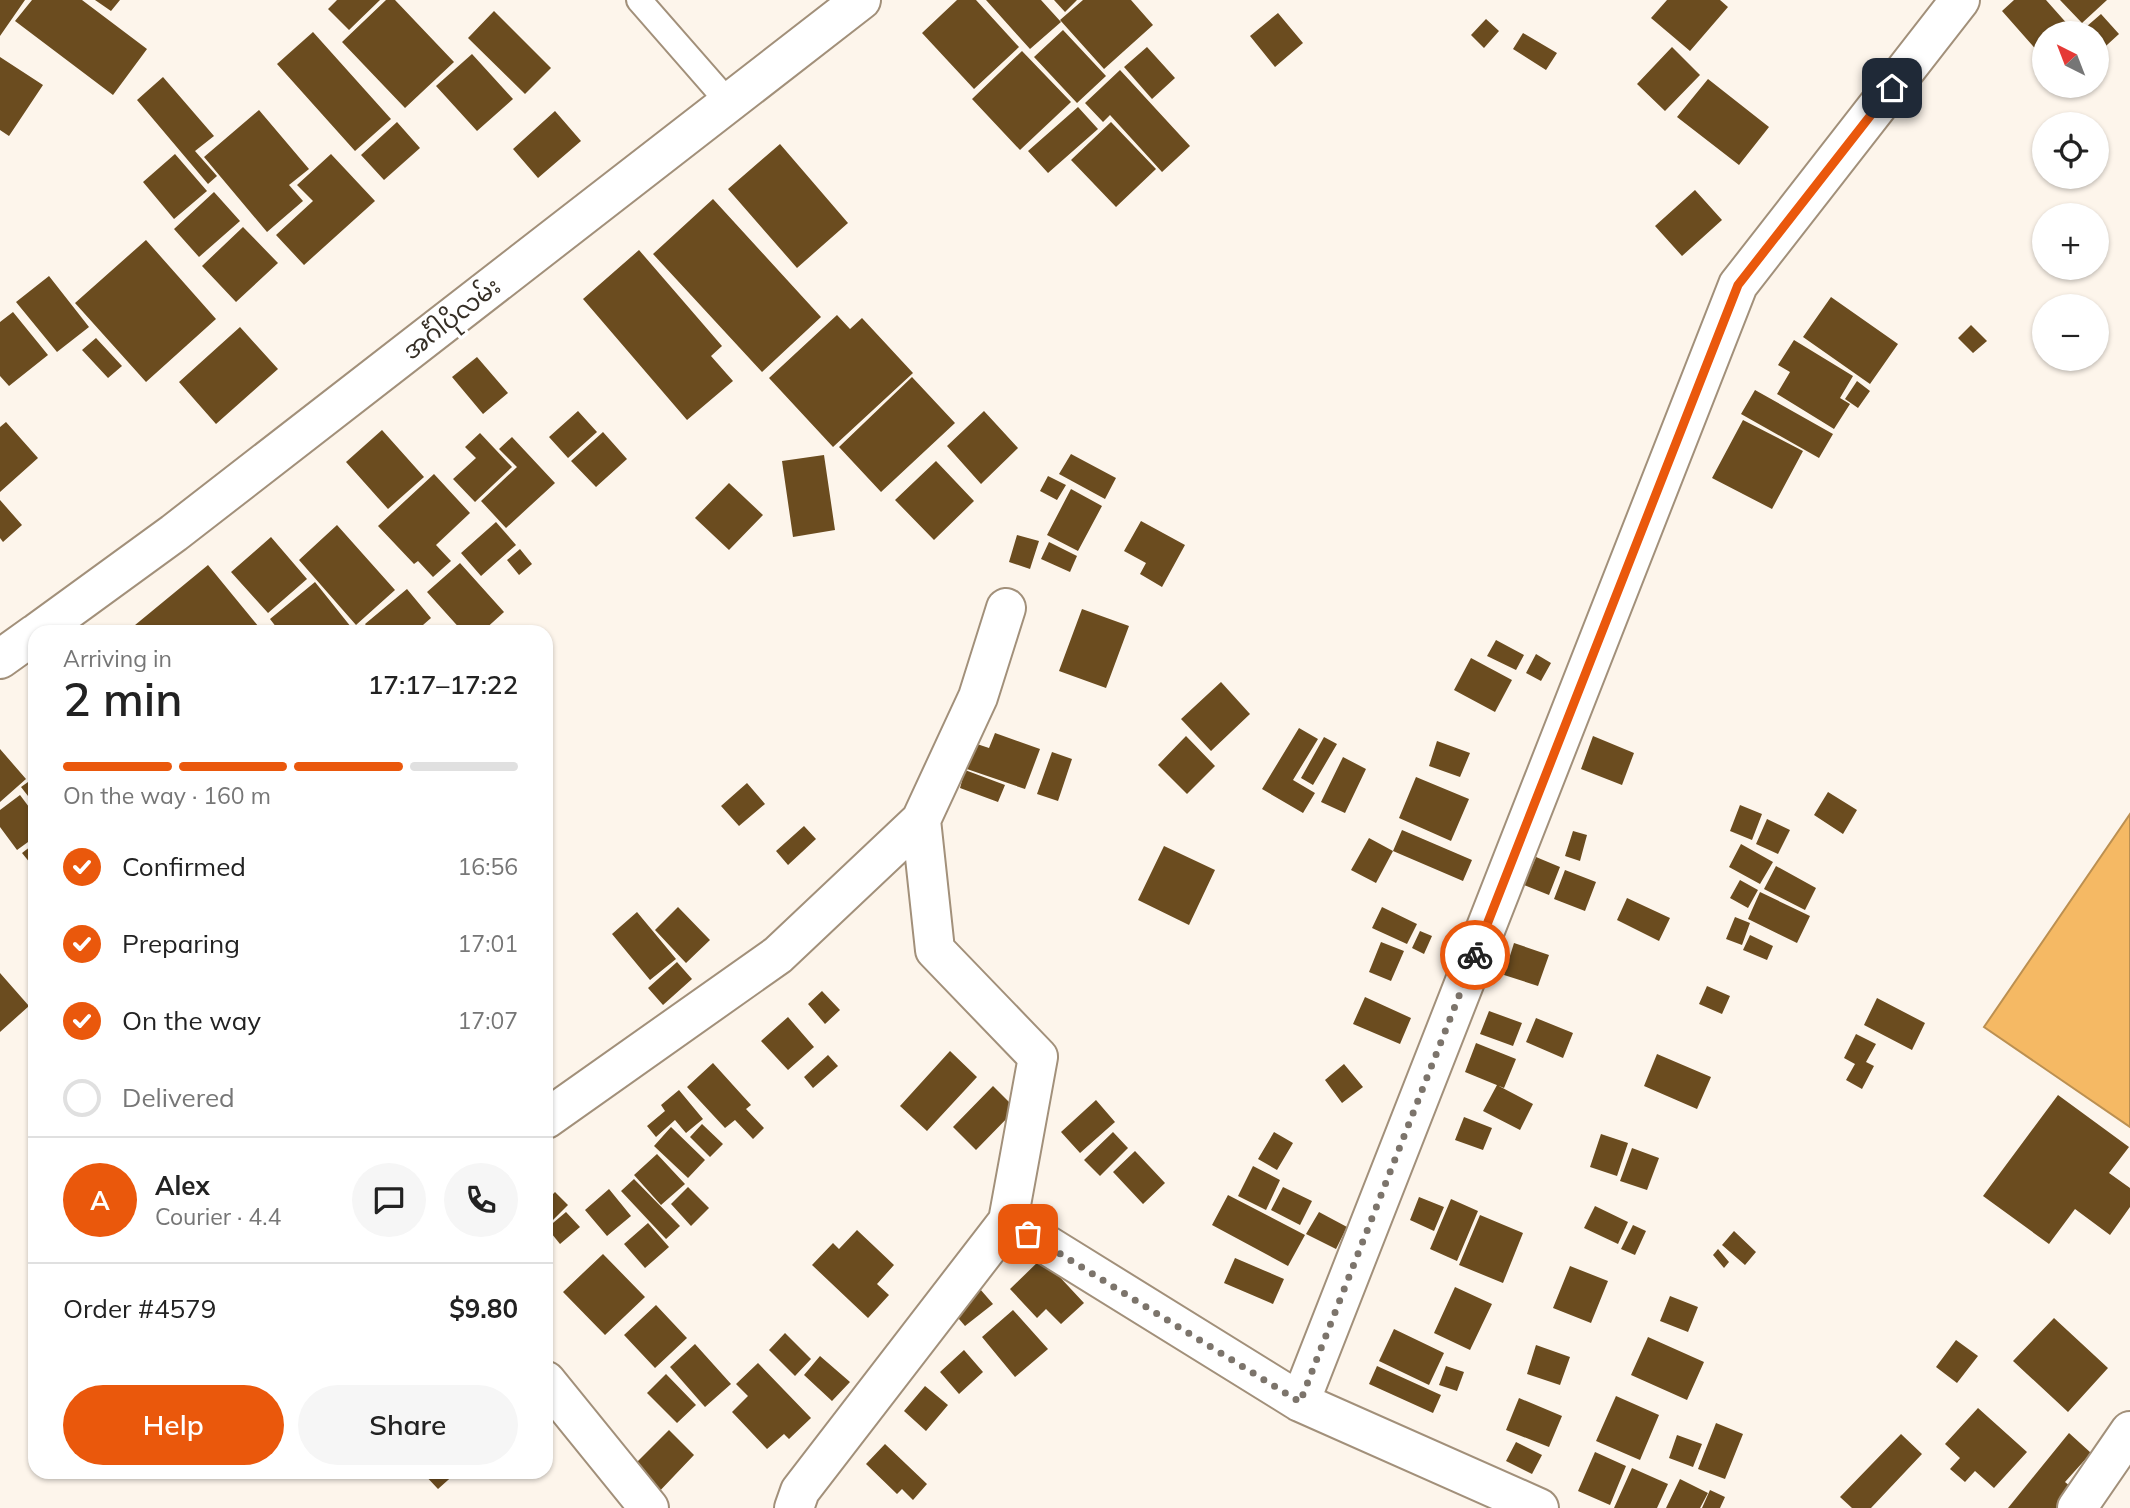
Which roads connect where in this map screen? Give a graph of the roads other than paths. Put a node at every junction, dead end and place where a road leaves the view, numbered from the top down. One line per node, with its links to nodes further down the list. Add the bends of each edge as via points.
1 (639, 0): 4 (lane)
2 (861, 0): 4 (street, အင်္ဂါပိုလမ်း)
3 (1960, 0): 13 (street, via 1738,285)
4 (729, 103): 6 (street, အင်္ဂါပိုလမ်း, via 185,524)
5 (1006, 608): 9 (street, via 978,697)
6 (47, 625)
7 (28, 639): 8 (street, အင်္ဂါပိုလမ်း)
8 (0, 659)
9 (921, 820): 10 (street, via 778,955); 11 (street, via 935,950 1038,1057)
10 (553, 1114)
11 (1008, 1221): 13 (street); 15 (street)
12 (553, 1390): 16 (street)
13 (1300, 1402): 17 (street)
14 (2130, 1431): 18 (street)
15 (792, 1502)
16 (649, 1508)
17 (1539, 1508)
18 (2077, 1508)

